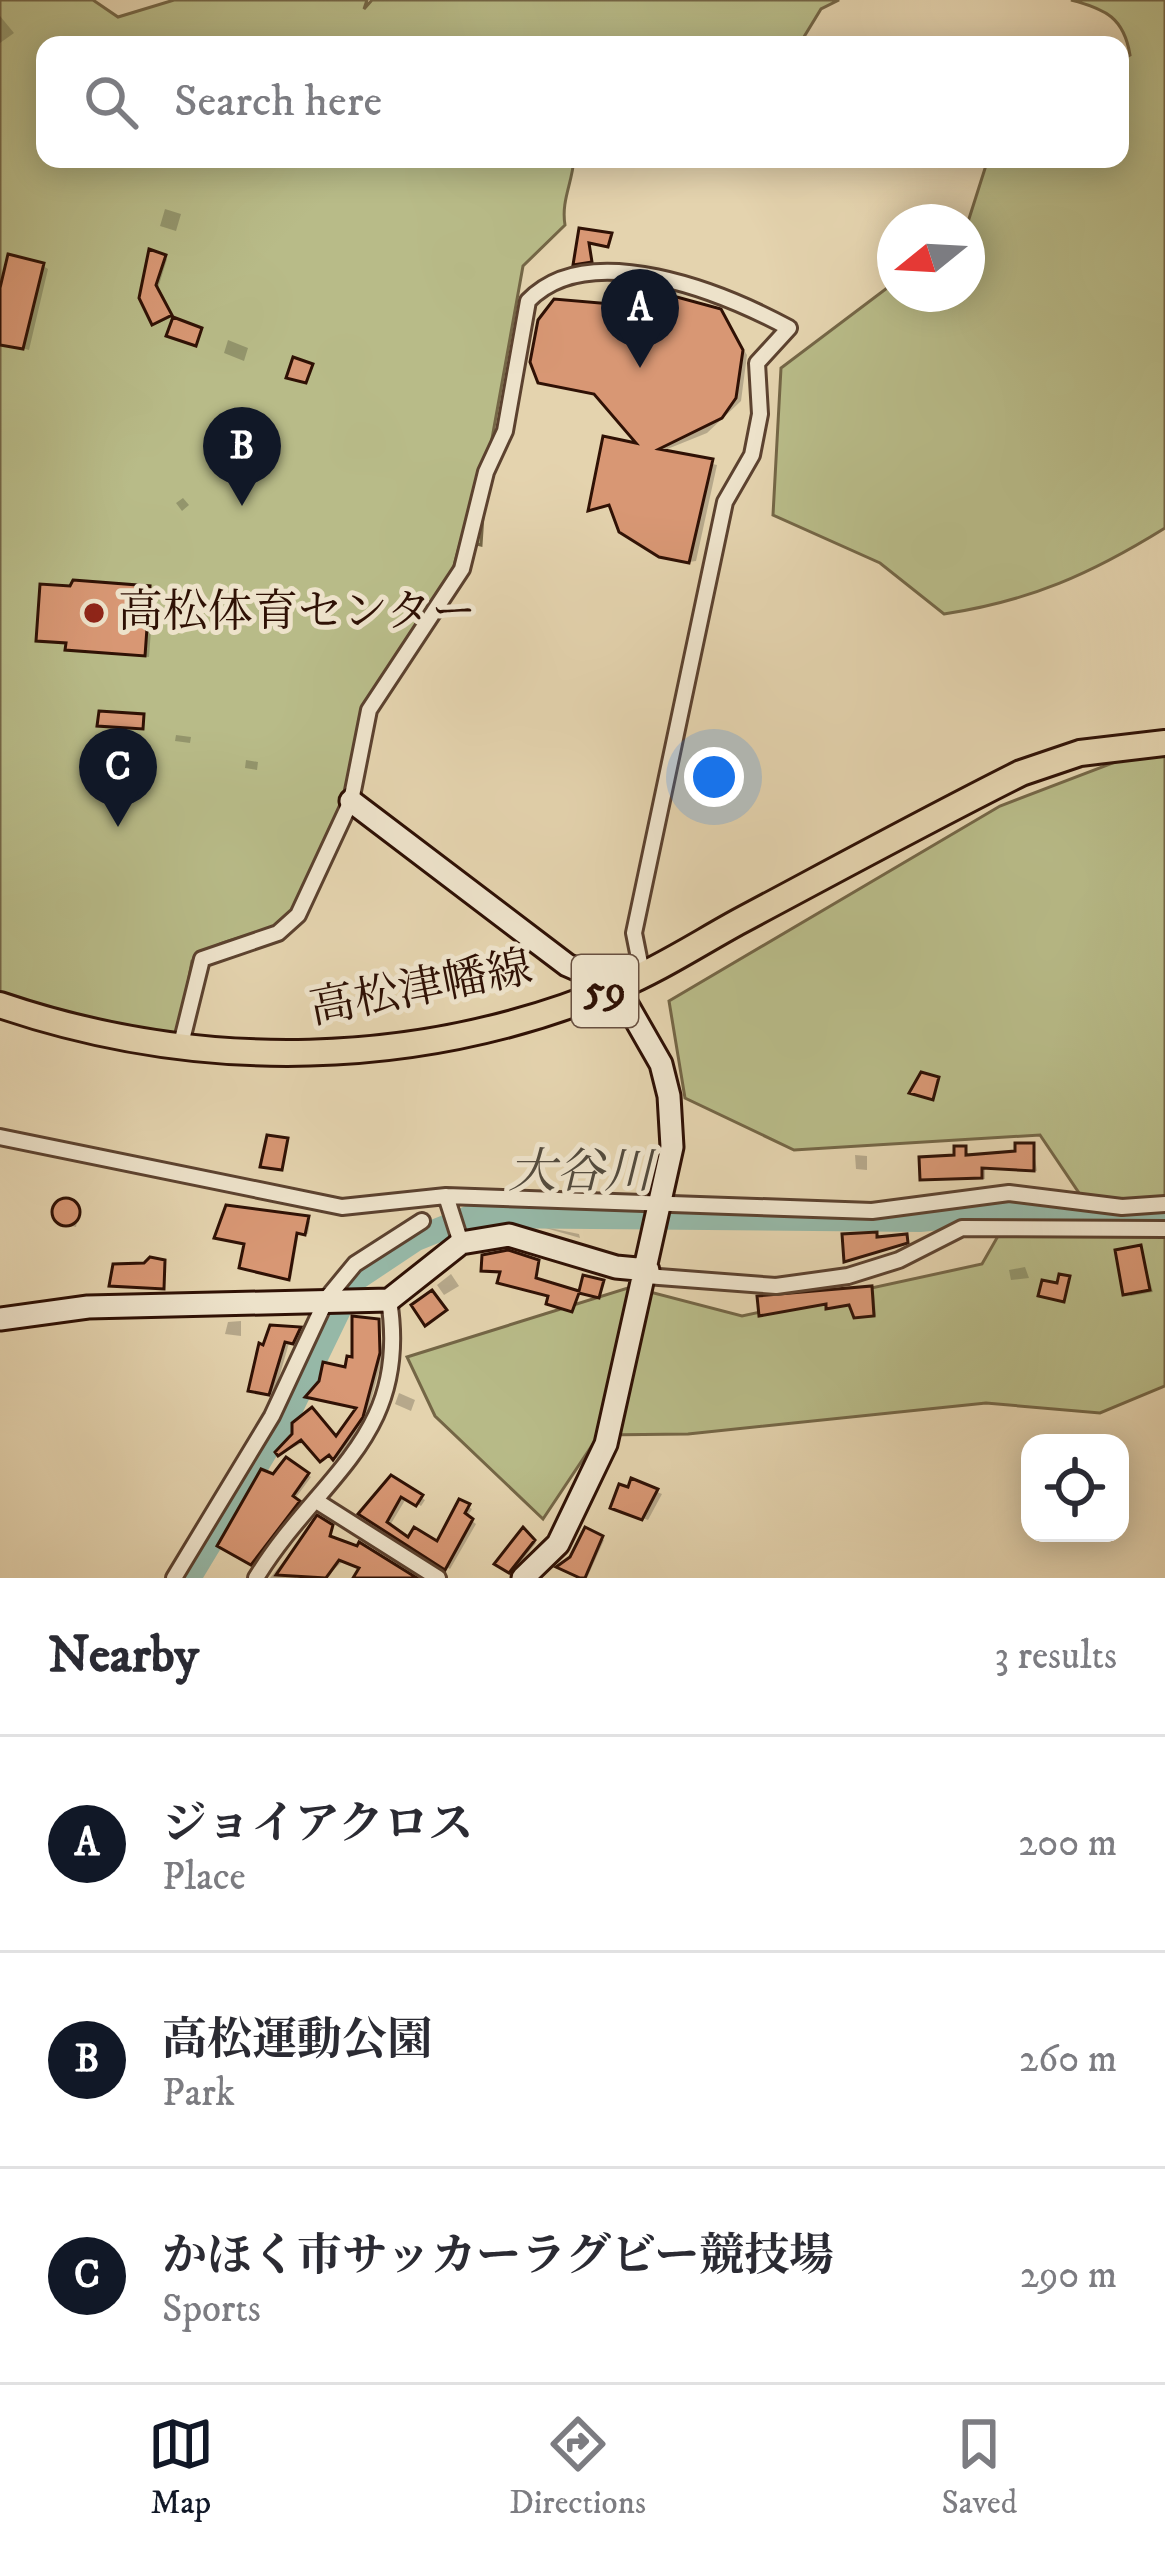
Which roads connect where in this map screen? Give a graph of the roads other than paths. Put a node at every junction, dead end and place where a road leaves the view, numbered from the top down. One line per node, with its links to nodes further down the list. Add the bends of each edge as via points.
1 (1165, 743): 3 (main road, 高松津幡線 / 59, via 1080,753 1021,773)
2 (351, 801): 3 (street, via 369,710 462,569 505,430 528,301 560,279 633,273 707,290 789,328 757,363 752,455 725,502 634,933); 4 (street, via 567,965); 6 (street, via 289,926 202,959)
3 (643, 973): 4 (main road, 高松津幡線 / 59)
4 (616, 987): 6 (main road, 高松津幡線 / 59, via 506,1022 361,1051 293,1056); 10 (street, via 661,1064 669,1096 672,1147)
5 (0, 1005): 6 (main road, 高松津幡線 / 59)
6 (180, 1048)
7 (0, 1137): 8 (street, via 342,1207)
8 (447, 1200): 10 (street); 13 (street)
9 (1165, 1204): 10 (street, via 1122,1207 1009,1192 872,1211)
10 (659, 1211): 14 (street)
11 (422, 1221): 16 (street, via 355,1264)
12 (1165, 1229): 14 (street, via 962,1228 865,1270 776,1286)
13 (459, 1238): 14 (street, via 508,1235); 15 (street)
14 (647, 1273): 22 (street, via 606,1444 558,1544)
15 (389, 1300): 16 (street); 18 (street, via 395,1364 378,1417)
16 (336, 1303): 17 (street, via 88,1307); 19 (street)
17 (0, 1319)
18 (318, 1502): 20 (street); 21 (street)
19 (174, 1578)
20 (256, 1578)
21 (438, 1578)
22 (523, 1578)

